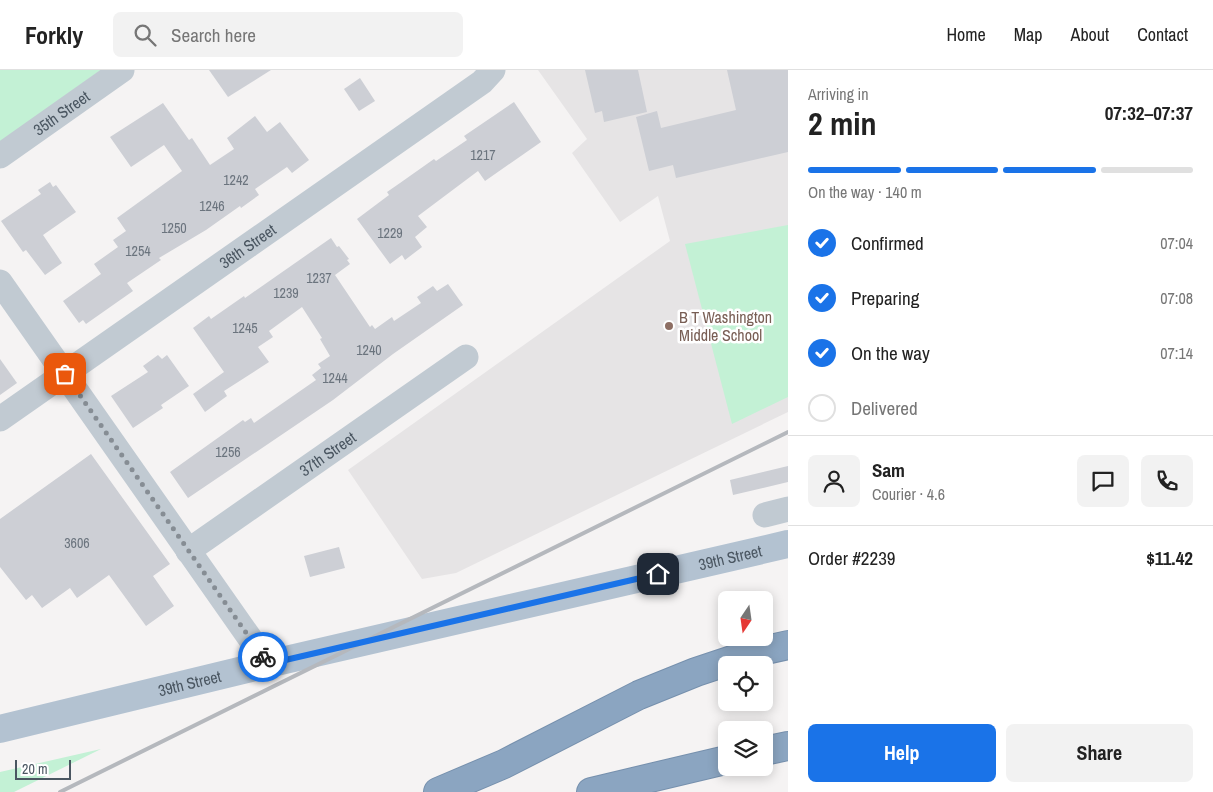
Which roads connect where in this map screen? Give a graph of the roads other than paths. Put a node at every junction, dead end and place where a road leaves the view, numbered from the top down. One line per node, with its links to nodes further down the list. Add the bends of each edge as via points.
1 (122, 70): 3 (street, 35th Street)
2 (492, 70): 6 (street, 36th Street, via 482,82)
3 (0, 156)
4 (0, 282): 6 (street)
5 (466, 357): 9 (street, 37th Street)
6 (65, 374): 7 (street, 36th Street); 9 (street)
7 (0, 419)
8 (788, 544): 11 (main road, 39th Street)
9 (188, 551): 11 (street)
10 (788, 645): 16 (highway, via 704,669 639,695 504,764)
11 (268, 664): 12 (main road, 39th Street)
12 (0, 729)
13 (788, 746): 14 (highway)
14 (773, 750)
15 (718, 762): 17 (highway)
16 (438, 792)
17 (591, 792)

